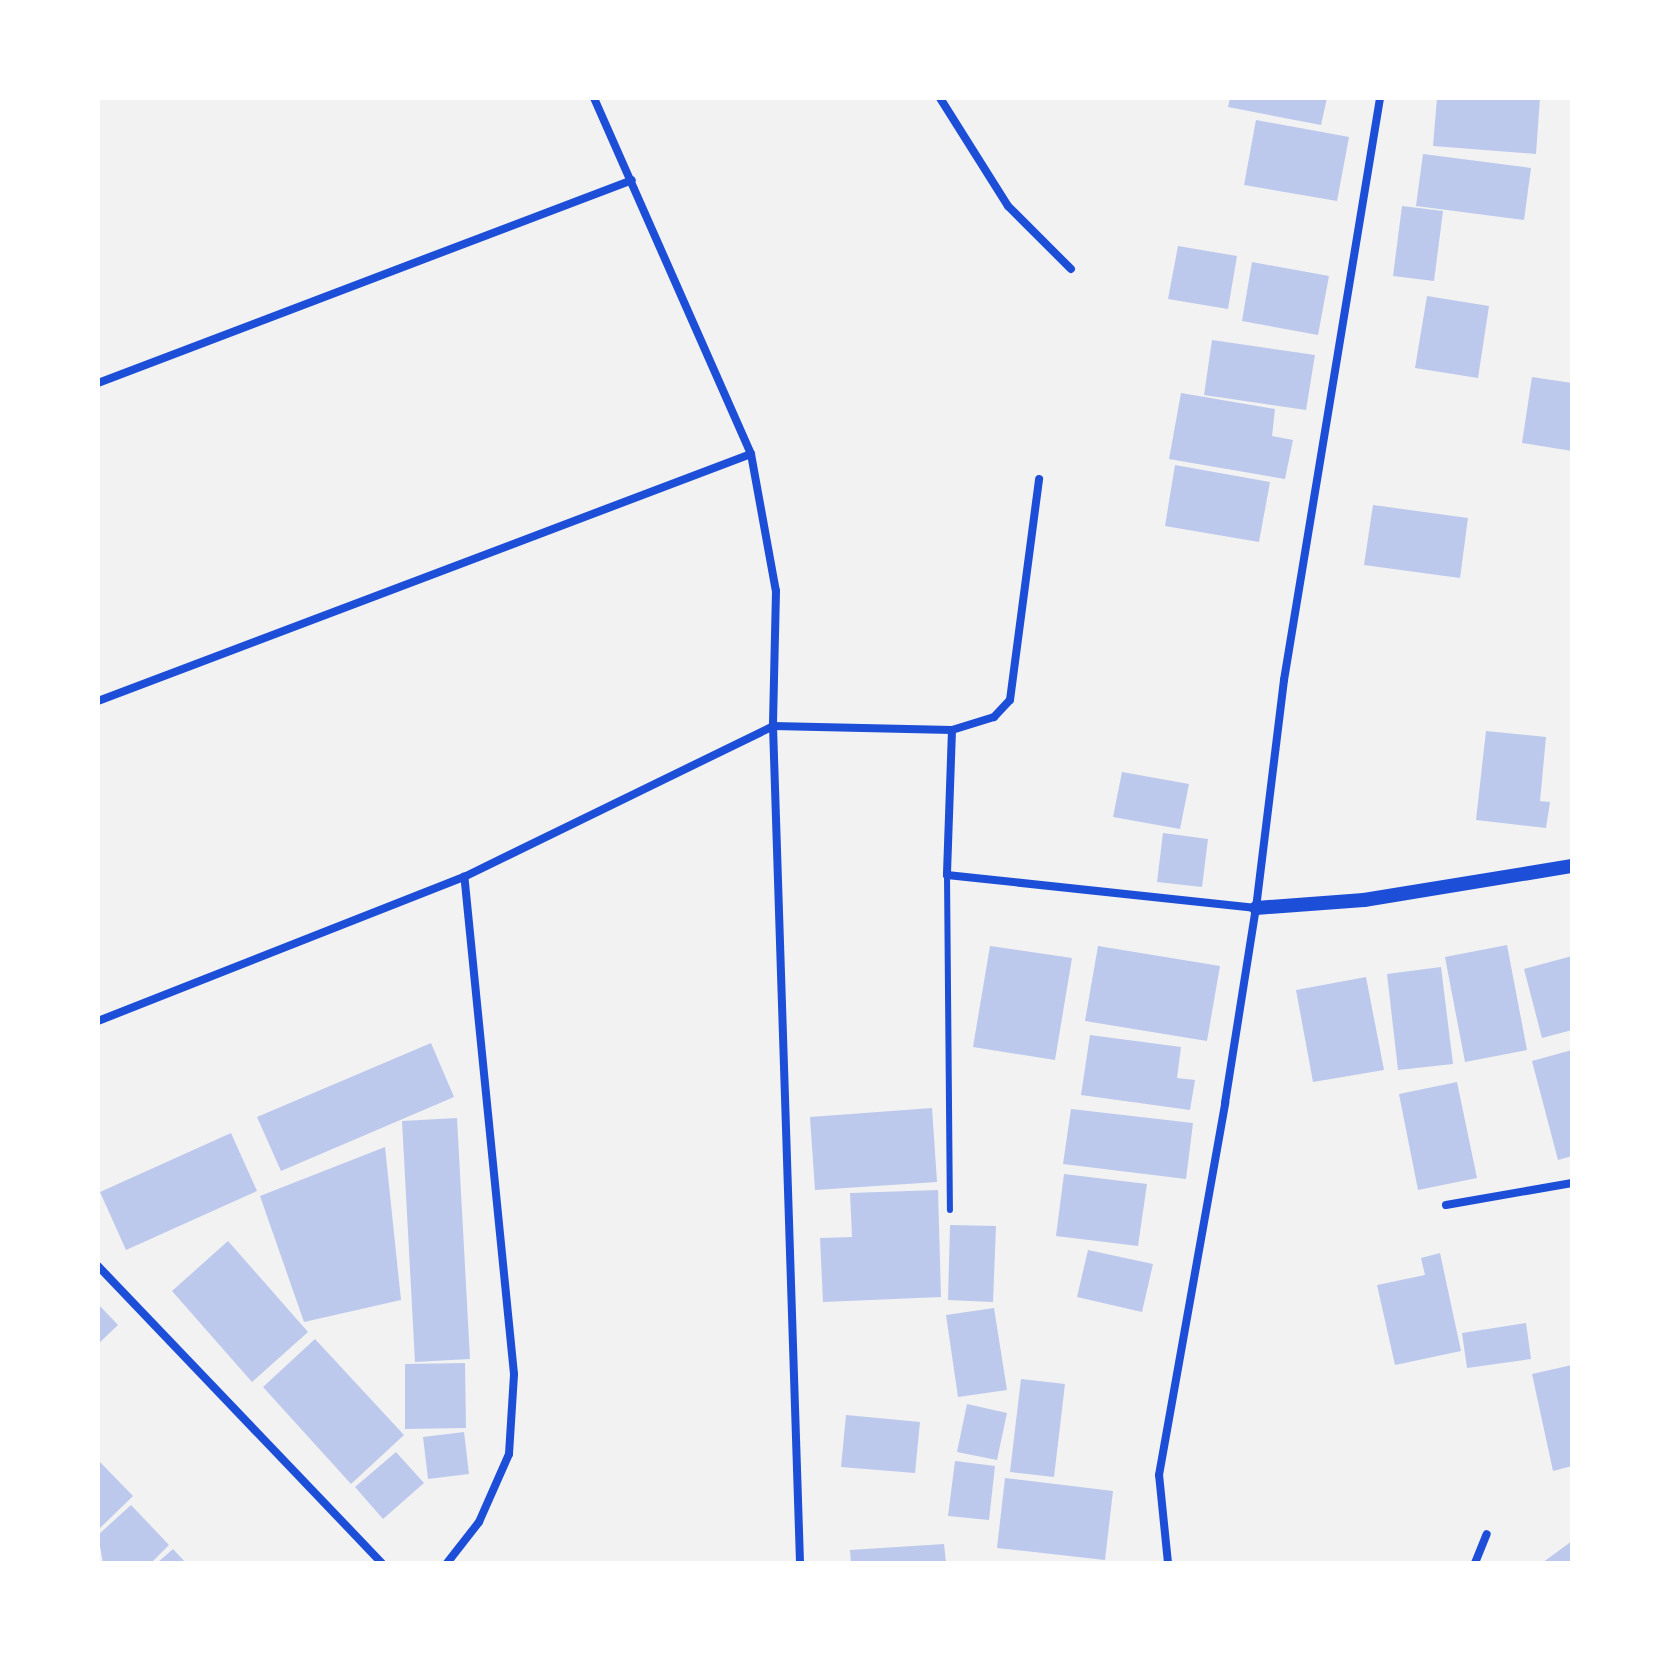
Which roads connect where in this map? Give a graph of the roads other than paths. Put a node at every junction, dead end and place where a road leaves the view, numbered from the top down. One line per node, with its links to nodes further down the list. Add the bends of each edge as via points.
1 (594, 98): 4 (street)
2 (940, 98): 5 (street, via 1008,206)
3 (1380, 98): 15 (street, via 1284,680)
4 (632, 180): 6 (street); 7 (street)
5 (1071, 269)
6 (98, 383)
7 (751, 454): 9 (street); 10 (street, via 776,591)
8 (1039, 479): 11 (street, via 1010,700 994,717)
9 (98, 701)
10 (773, 726): 11 (street); 14 (street); 24 (street)
11 (952, 730): 13 (street)
12 (1572, 866): 15 (street, via 1364,900)
13 (947, 875): 15 (street); 19 (lane)
14 (464, 877): 16 (street); 23 (street, via 514,1374 509,1454 479,1522)
15 (1256, 908): 25 (street, via 1159,1475)
16 (98, 1021)
17 (1572, 1183): 18 (street)
18 (1446, 1205)
19 (950, 1210)
20 (98, 1266): 22 (street)
21 (1487, 1534): 26 (street)
22 (382, 1563)
23 (447, 1563)
24 (800, 1563)
25 (1168, 1563)
26 (1475, 1563)

